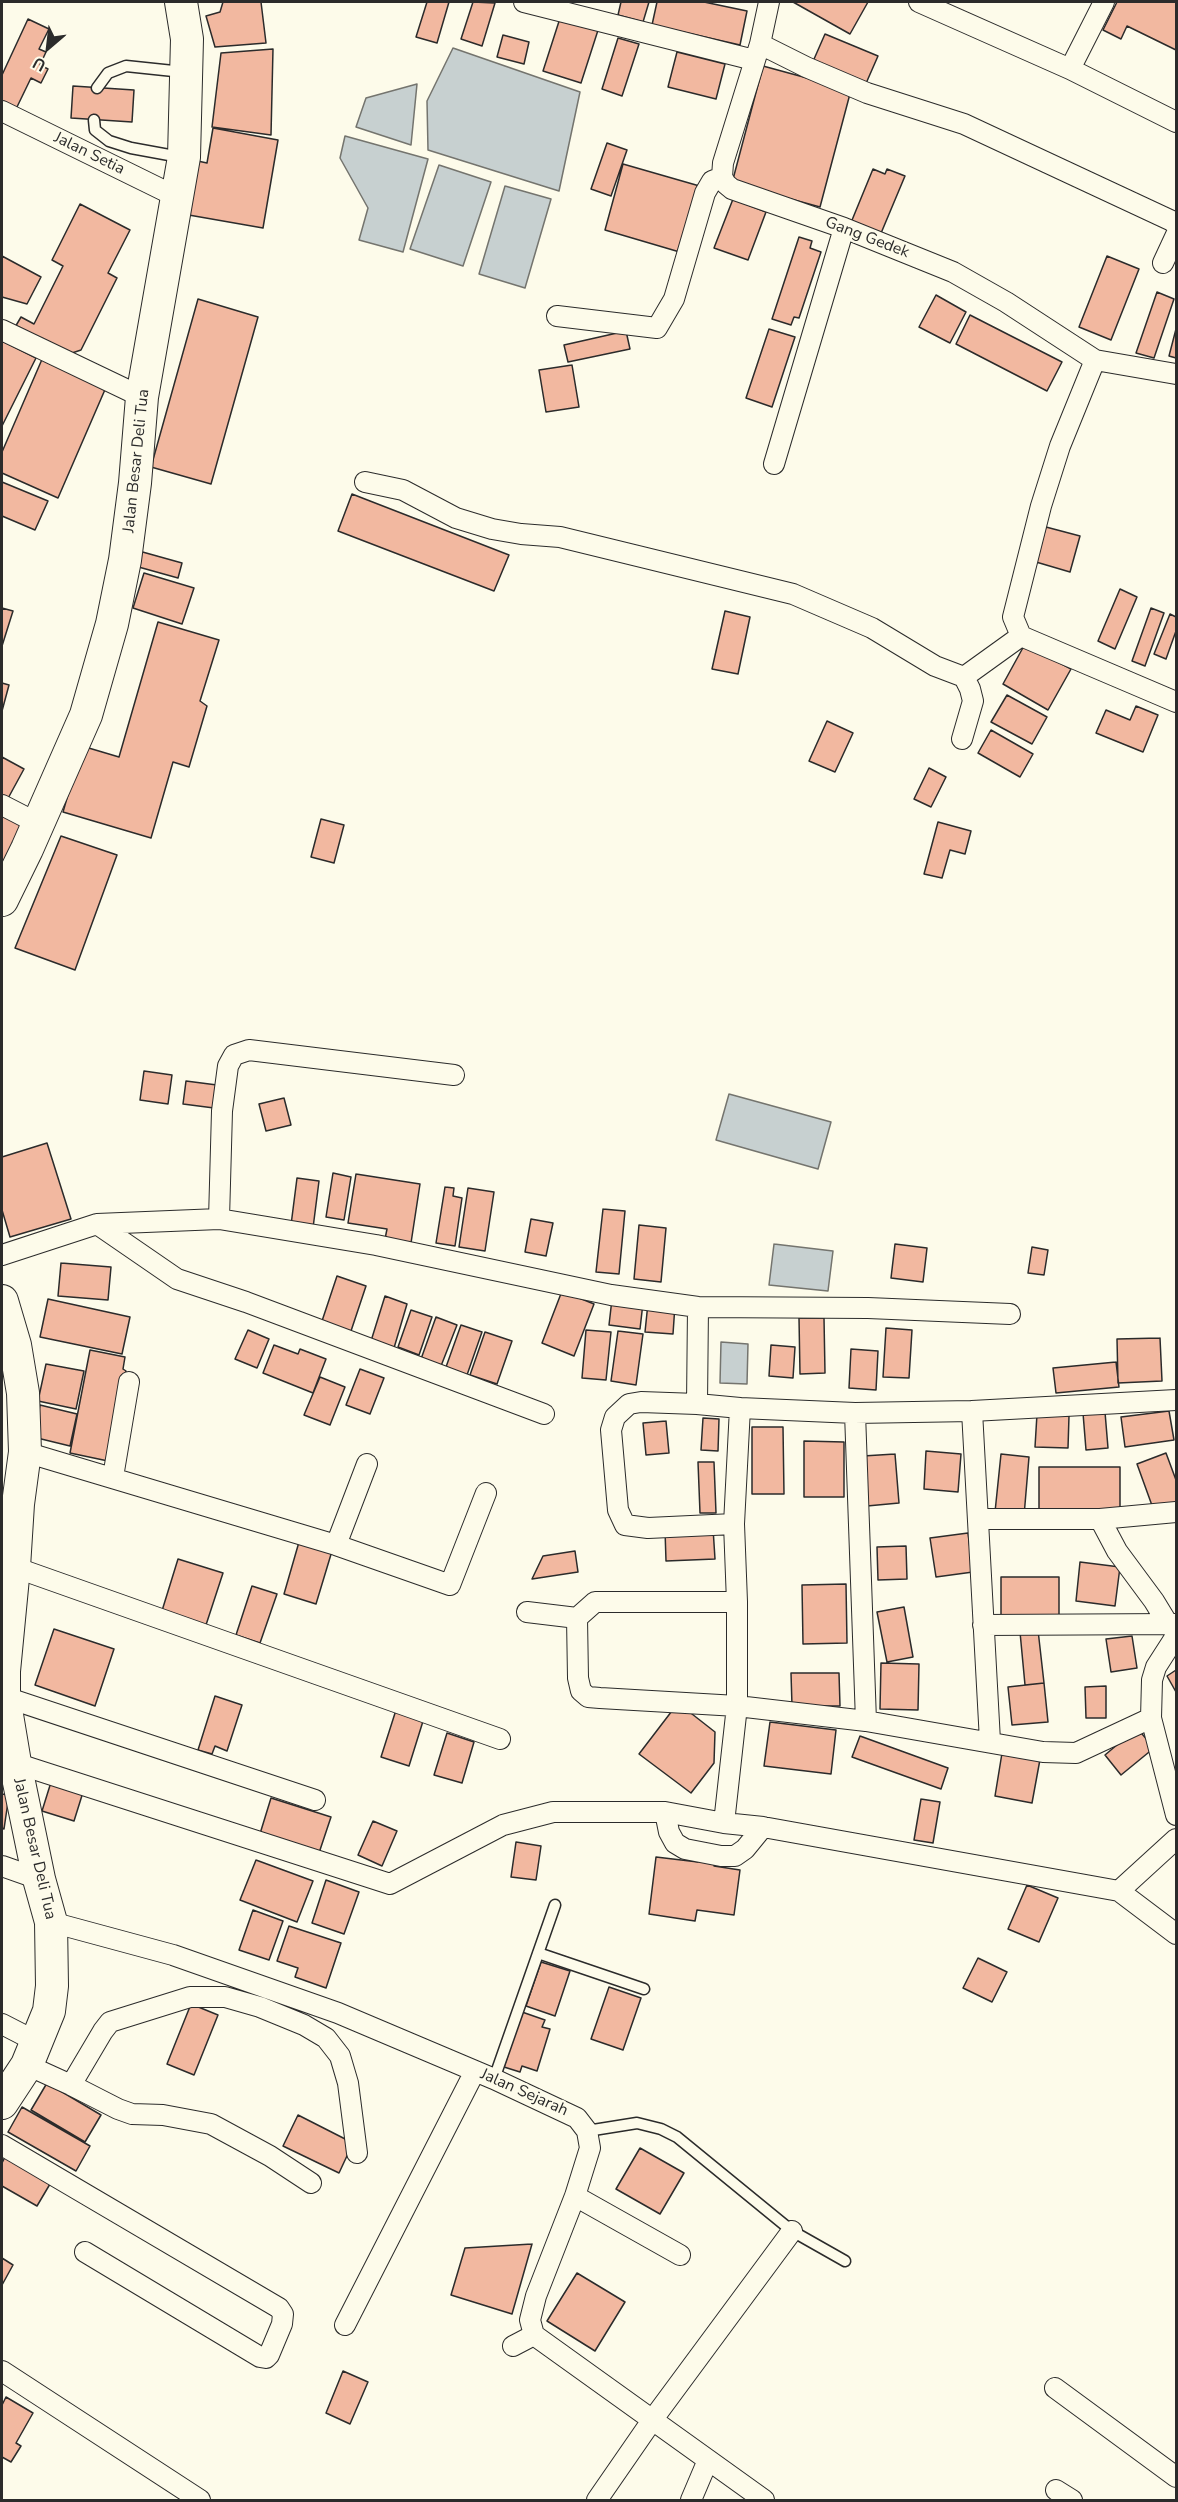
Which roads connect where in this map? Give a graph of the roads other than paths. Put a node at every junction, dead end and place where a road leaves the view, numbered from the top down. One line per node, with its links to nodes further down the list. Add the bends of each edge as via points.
1 (181, 2): 8 (main road, Jalan Besar Deli Tua)
2 (524, 2): 6 (street)
3 (769, 2): 6 (street)
4 (919, 2): 7 (street)
5 (1104, 2): 7 (street)
6 (757, 52): 14 (street); 16 (street, via 964,124)
7 (1070, 69): 12 (street)
8 (187, 72): 9 (lane, via 126,66 108,73); 13 (main road, Jalan Besar Deli Tua)
9 (97, 87)
10 (2, 111): 15 (street, Jalan Setia)
11 (94, 120): 13 (lane, via 95,130 109,141)
12 (1176, 122)
13 (184, 157): 15 (main road, Jalan Besar Deli Tua)
14 (722, 177): 17 (street, Gang Gedek, via 732,189); 20 (street, via 712,181 705,193 674,299 657,328)
15 (177, 197): 24 (main road, Jalan Besar Deli Tua)
16 (1176, 225)
17 (844, 228): 22 (street, Gang Gedek, via 953,272); 25 (street)
18 (1176, 235): 19 (street)
19 (1163, 263)
20 (557, 316)
21 (2, 330): 24 (street)
22 (1095, 360): 23 (street, Gang Gedek); 27 (street, via 1060,446 1028,550 1013,617)
23 (1176, 374)
24 (142, 397): 32 (main road, Jalan Besar Deli Tua, via 127,549 112,624 86,715)
25 (774, 464)
26 (364, 482): 28 (street, via 403,490 456,518 492,529 560,537 793,594 872,628 935,666)
27 (1021, 636): 28 (street); 29 (street)
28 (964, 677): 30 (street, via 973,701)
29 (1176, 702)
30 (962, 738)
31 (2, 805): 32 (street)
32 (37, 823): 33 (main road, Jalan Besar Deli Tua)
33 (2, 900)
34 (454, 1075): 35 (street, via 249,1050 234,1055 228,1066 222,1111)
35 (219, 1219): 36 (street); 39 (street, via 376,1245 611,1295)
36 (98, 1224): 37 (street); 48 (street, via 177,1279)
37 (2, 1255)
38 (2, 1301): 42 (main road, Jalan Besar Deli Tua, via 15,1345)
39 (698, 1307): 40 (street); 44 (street)
40 (1010, 1314)
41 (129, 1382): 51 (street)
42 (12, 1389): 49 (main road, Jalan Besar Deli Tua)
43 (1176, 1400): 46 (street)
44 (697, 1404): 45 (street); 56 (street, via 641,1402 629,1404 615,1417 611,1431 620,1517 625,1525 638,1528)
45 (740, 1408): 47 (street); 56 (street)
46 (972, 1412): 47 (street); 54 (street)
47 (855, 1413): 68 (street)
48 (544, 1414)
49 (25, 1452): 51 (street); 58 (main road, Jalan Besar Deli Tua)
50 (367, 1464): 57 (street)
51 (113, 1477): 57 (street)
52 (486, 1493): 57 (street, via 450,1585)
53 (1176, 1512): 55 (street)
54 (980, 1519): 55 (street); 63 (street)
55 (1101, 1519): 64 (street, via 1117,1551)
56 (734, 1524): 59 (street)
57 (336, 1545)
58 (9, 1576): 61 (main road, Jalan Besar Deli Tua); 69 (street)
59 (737, 1602): 62 (street, via 601,1601); 66 (street)
60 (527, 1612): 62 (street)
61 (5, 1618): 65 (main road, Jalan Besar Deli Tua)
62 (577, 1618): 66 (street, via 578,1678 581,1691 588,1697)
63 (983, 1625): 64 (street); 70 (street)
64 (1174, 1626): 67 (street, via 1174,1640 1152,1680)
65 (2, 1697): 71 (main road, Jalan Besar Deli Tua); 72 (street)
66 (737, 1706): 68 (street); 75 (street)
67 (1151, 1718): 70 (street, via 1076,1753 1043,1752); 74 (street)
68 (866, 1721): 70 (street)
69 (500, 1739)
70 (990, 1741)
71 (15, 1763): 73 (street, via 390,1884 503,1825 554,1812); 79 (main road, Jalan Besar Deli Tua)
72 (315, 1800)
73 (665, 1812): 75 (street); 76 (street, via 675,1843 685,1849 721,1856 735,1856)
74 (1176, 1815)
75 (724, 1823): 76 (street)
76 (763, 1827): 80 (street)
77 (1176, 1839): 80 (street)
78 (2, 1866): 79 (street)
79 (39, 1879): 82 (main road, Jalan Besar Deli Tua)
80 (1119, 1891): 83 (street)
81 (555, 1905): 84 (lane)
82 (51, 1922): 87 (main road, Jalan Besar Deli Tua, via 49,2011); 88 (street, Jalan Sejarah, via 172,1955 338,2013)
83 (1176, 1934)
84 (538, 1953): 85 (lane); 89 (lane)
85 (644, 1989)
86 (2, 2024): 87 (street)
87 (32, 2054): 90 (street); 91 (main road, Jalan Besar Deli Tua)
88 (475, 2071): 89 (street, Jalan Sejarah); 101 (street)
89 (494, 2079): 92 (street, Jalan Sejarah, via 570,2114)
90 (71, 2085): 94 (street, via 111,2022 190,1997 225,1997 260,2007 326,2038 340,2056 348,2083); 95 (street, via 132,2114 211,2124)
91 (2, 2103)
92 (587, 2131): 96 (street, via 590,2148); 97 (lane, via 637,2123 661,2129 677,2137)
93 (2, 2145): 98 (street, via 279,2308 282,2324 269,2355 260,2357)
94 (357, 2153)
95 (311, 2183)
96 (575, 2196): 99 (street); 102 (street, via 532,2310)
97 (792, 2231): 100 (lane); 106 (street)
98 (85, 2253)
99 (680, 2255)
100 (845, 2261)
101 (345, 2325)
102 (534, 2335): 103 (street); 106 (street)
103 (513, 2346)
104 (2, 2371): 110 (street)
105 (1055, 2388): 108 (street)
106 (653, 2419): 107 (street); 111 (street)
107 (708, 2460): 109 (street); 112 (street)
108 (1176, 2477)
109 (752, 2497)
110 (200, 2500)
111 (597, 2500)
112 (691, 2500)

